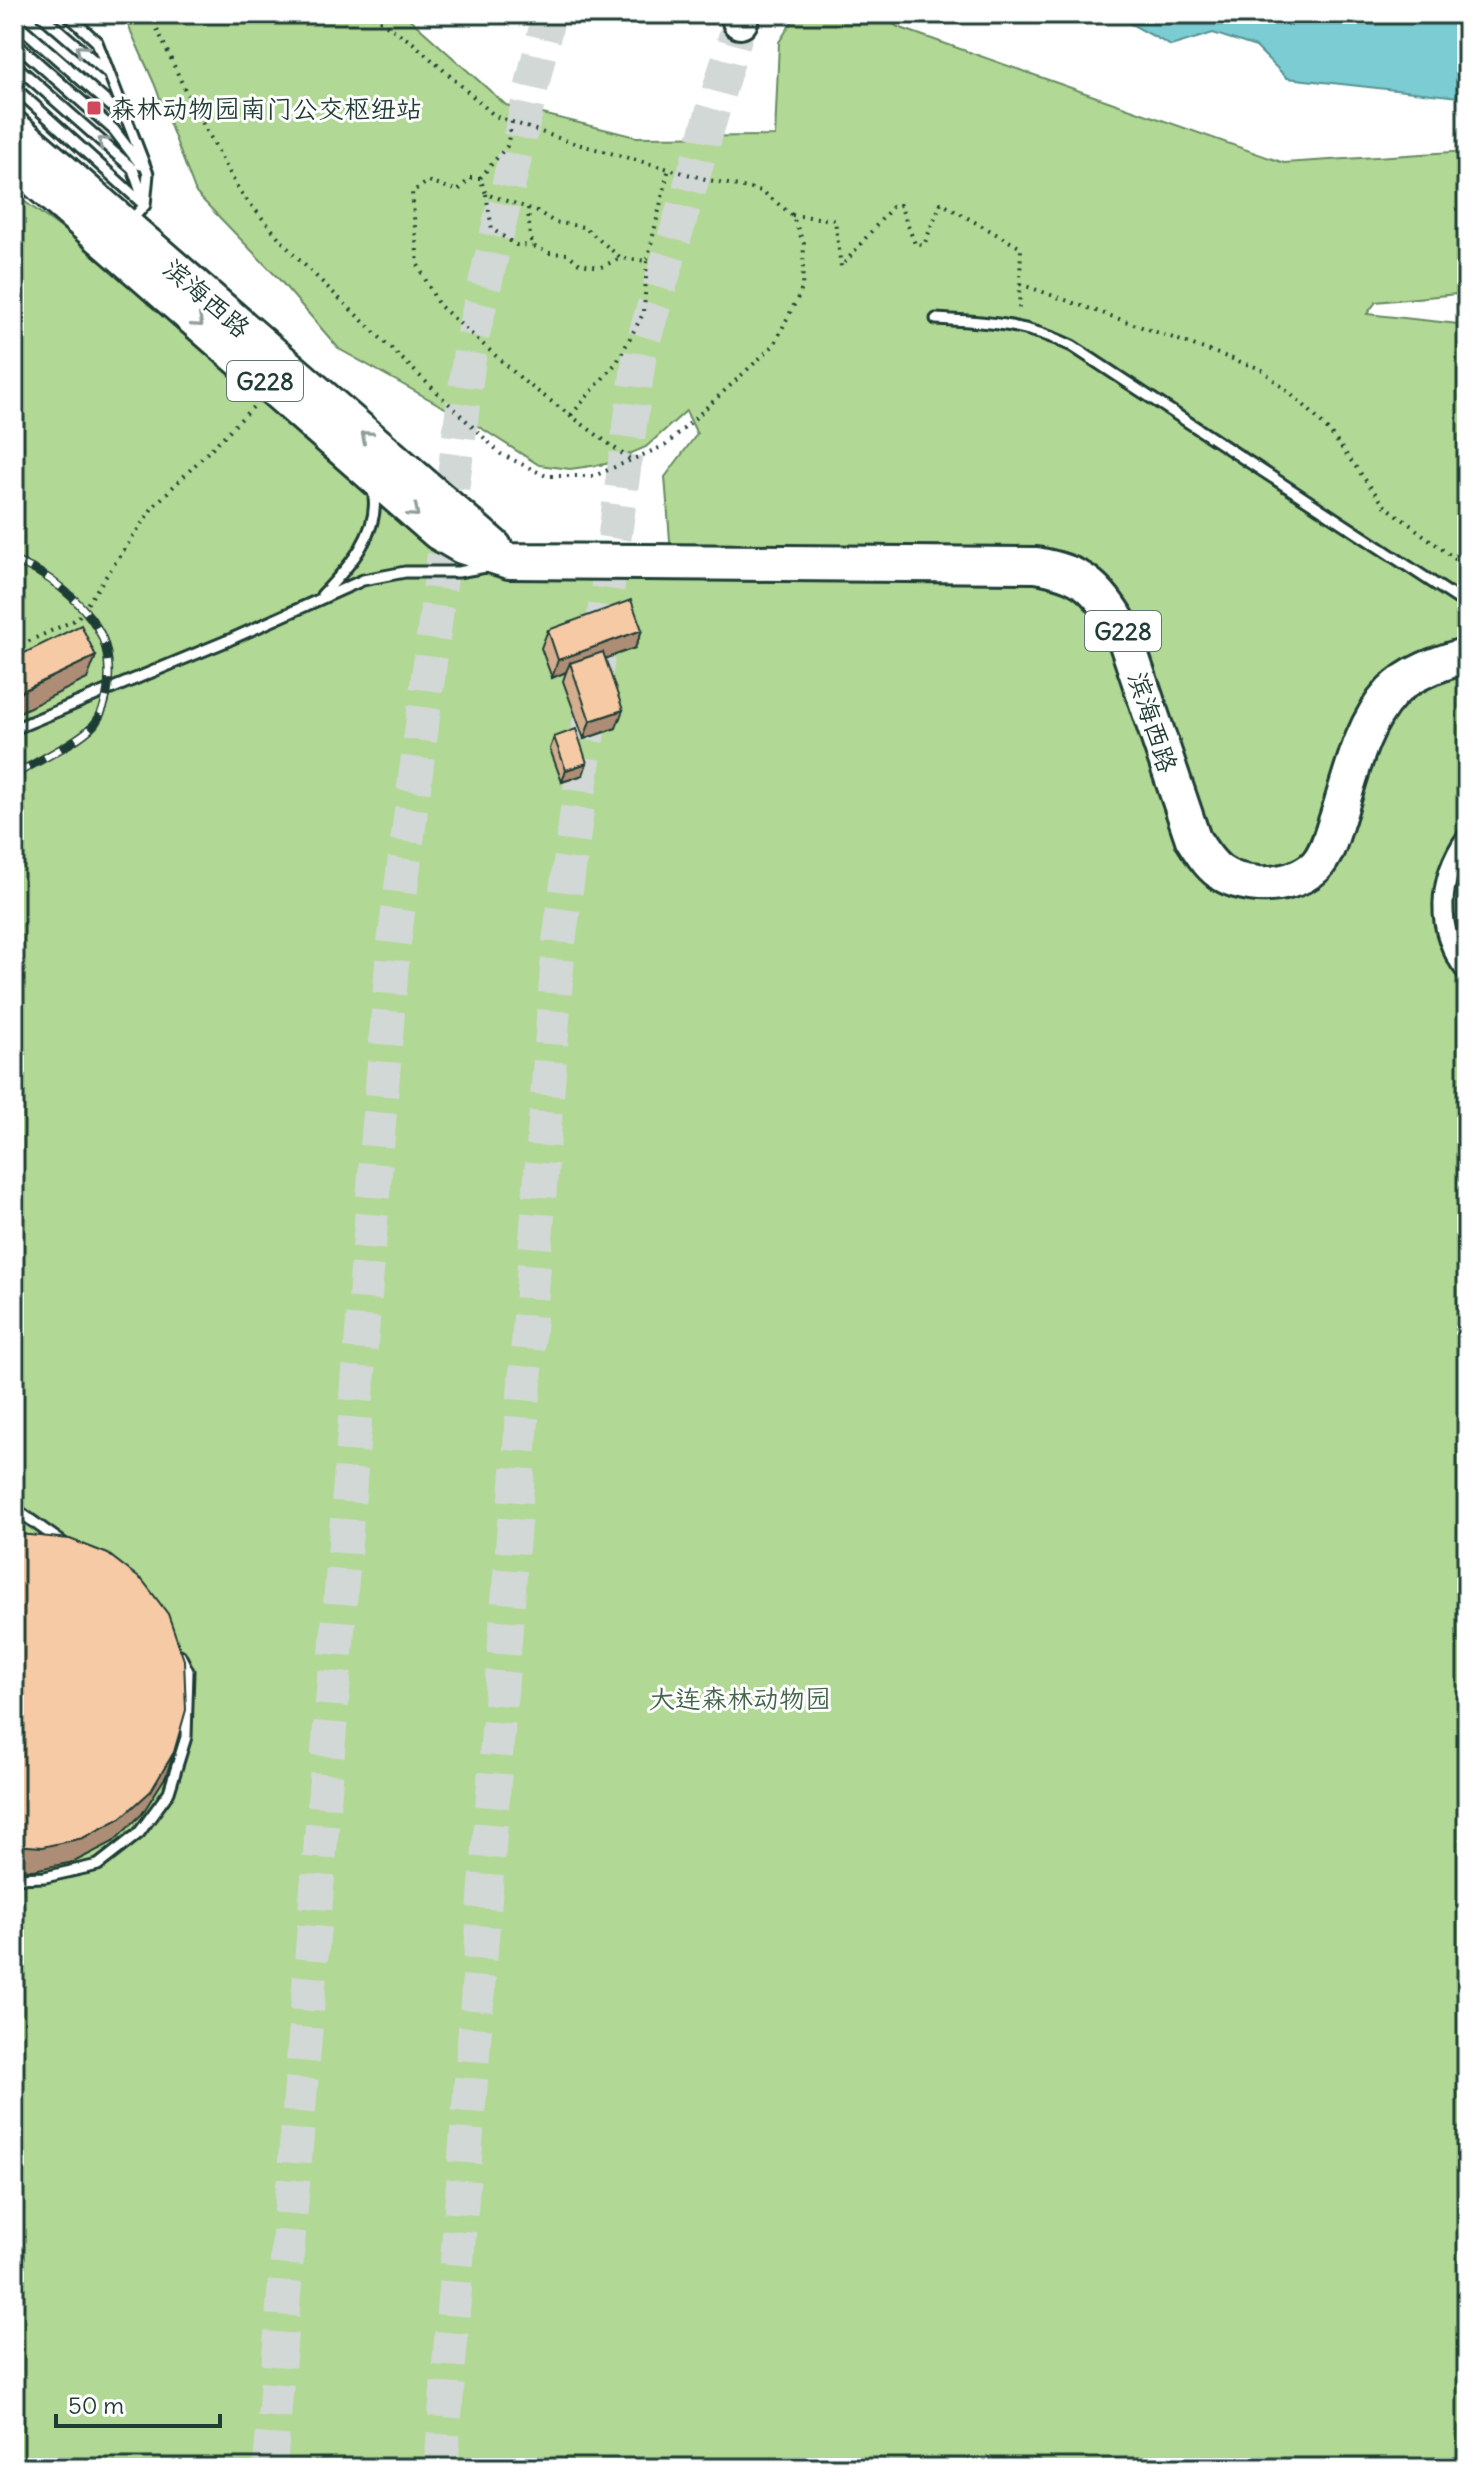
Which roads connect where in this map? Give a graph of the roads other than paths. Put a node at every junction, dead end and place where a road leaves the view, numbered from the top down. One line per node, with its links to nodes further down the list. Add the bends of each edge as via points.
1 (40, 14): 6 (lane, one-way to 1)
2 (67, 14): 6 (lane, via 97,42)
3 (14, 21): 8 (lane)
4 (14, 42): 11 (lane, via 114,130)
5 (14, 64): 12 (lane, one-way to 5, via 133,169)
6 (109, 74): 8 (lane)
7 (14, 87): 12 (lane)
8 (128, 121): 11 (lane)
9 (14, 129): 12 (highway, 滨海西路 / G228)
10 (14, 161): 12 (highway, 滨海西路 / G228)
11 (148, 174): 12 (lane)
12 (127, 225): 14 (highway, 滨海西路 / G228, one-way to 14, via 273,388); 15 (highway, 滨海西路 / G228, one-way to 12)
13 (936, 319): 17 (lane, via 1017,327 1072,346)
14 (369, 472): 15 (highway, 滨海西路 / G228, one-way to 15, via 438,532); 16 (lane, via 375,498 363,546)
15 (509, 561): 16 (lane, via 458,572 405,572 363,580); 18 (highway, 滨海西路 / G228, via 1008,564 1064,570 1087,582 1121,626 1193,839 1222,876 1241,883 1287,882 1318,863 1377,712 1412,677)
16 (317, 600): 19 (lane)
17 (1467, 605)
18 (1467, 655)
19 (14, 729)
20 (1467, 837): 21 (street, via 1443,892 1448,942)
21 (1467, 972)
22 (14, 1508): 23 (lane)
23 (77, 1552)
24 (175, 1644): 25 (lane, via 188,1671 186,1737 169,1792 139,1833 98,1865)
25 (14, 1878)

